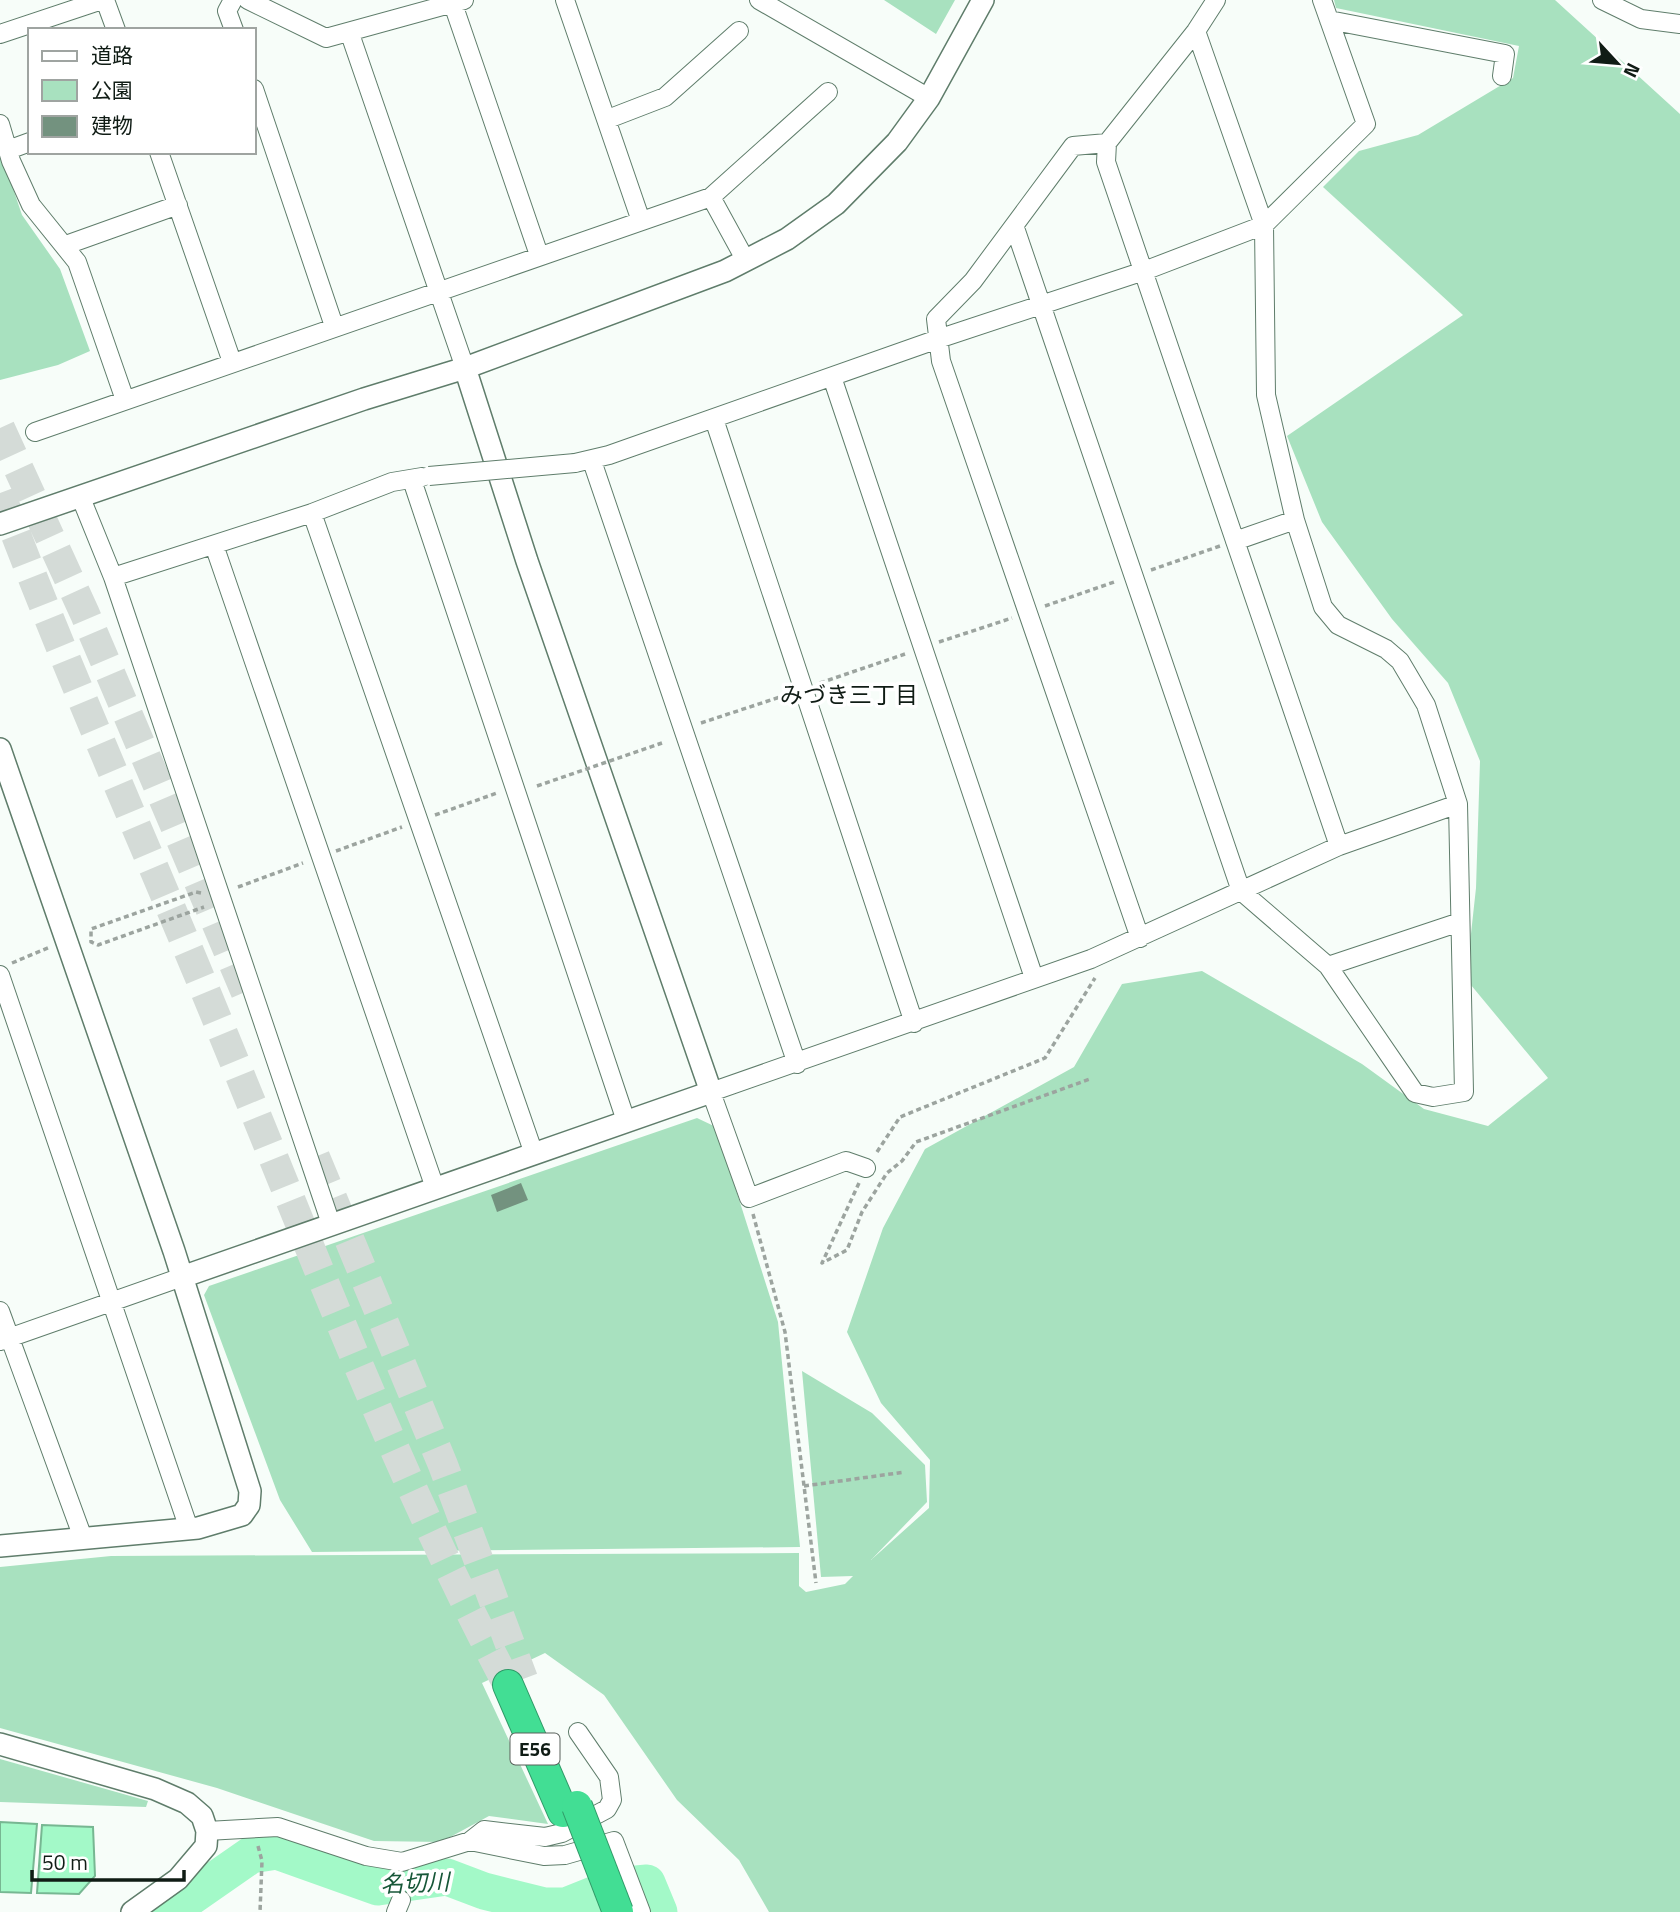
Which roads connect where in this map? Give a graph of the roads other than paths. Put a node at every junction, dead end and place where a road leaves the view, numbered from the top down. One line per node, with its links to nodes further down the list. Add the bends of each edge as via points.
1 (104, 0): 13 (street); 17 (street)
2 (233, 0): 14 (street, via 227,10)
3 (248, 0): 18 (street, via 326,38)
4 (565, 0): 23 (street)
5 (759, 0): 22 (street)
6 (983, 0): 22 (street)
7 (1216, 0): 16 (street)
8 (1322, 0): 11 (street)
9 (1602, 0): 12 (street, via 1641,19)
10 (458, 2): 18 (street); 35 (street)
11 (1329, 20): 19 (street, via 1506,54); 32 (street, via 1366,124)
12 (1680, 24)
13 (115, 28)
14 (233, 28)
15 (739, 31): 23 (street, via 665,97)
16 (1196, 31): 26 (street); 32 (street)
17 (0, 34)
18 (350, 34): 38 (street)
19 (1502, 76)
20 (828, 92): 29 (street)
21 (256, 95): 40 (street)
22 (929, 98): 36 (street, via 888,152 836,204)
23 (608, 119): 31 (street)
24 (0, 124): 27 (street)
25 (28, 143): 27 (street)
26 (1107, 143): 33 (street, via 1073,146); 37 (street, via 1106,162)
27 (8, 150): 34 (street, via 31,205)
28 (160, 154): 30 (street)
29 (711, 197): 31 (street); 36 (street)
30 (178, 205): 34 (street); 42 (street)
31 (641, 221): 35 (street)
32 (1264, 225): 37 (street); 52 (street, via 1266,395)
33 (1015, 228): 39 (street); 41 (street, via 936,318)
34 (66, 245): 45 (street, via 77,261)
35 (539, 255): 38 (street)
36 (746, 261): 43 (street)
37 (1144, 271): 39 (street); 54 (street)
38 (438, 289): 40 (street); 43 (street)
39 (1041, 306): 41 (street); 60 (street)
40 (334, 326): 42 (street)
41 (939, 339): 44 (street); 62 (street, via 941,361)
42 (232, 362): 45 (street)
43 (465, 368): 50 (street); 68 (street)
44 (832, 377): 46 (street); 65 (street)
45 (125, 400): 47 (street)
46 (714, 419): 48 (street); 66 (street)
47 (35, 432)
48 (584, 462): 49 (street, bridge); 67 (street, via 683,729)
49 (421, 478): 51 (street, via 392,482); 69 (street, via 513,788)
50 (81, 498): 53 (street); 56 (street)
51 (312, 513): 55 (street); 70 (street)
52 (1295, 520): 54 (street); 58 (street, via 1329,617 1392,653 1426,705)
53 (0, 524)
54 (1235, 541): 59 (street)
55 (214, 545): 56 (street); 72 (street)
56 (113, 577): 73 (street, via 215,895)
57 (0, 749): 74 (street)
58 (1458, 804): 59 (street); 61 (street)
59 (1339, 846): 60 (street)
60 (1241, 891): 62 (street); 63 (street)
61 (1460, 922): 63 (street); 63 (street, via 1464,1093 1433,1097 1415,1093)
62 (1140, 938): 65 (street)
63 (1328, 967)
64 (0, 975): 75 (street)
65 (1034, 978): 66 (street)
66 (914, 1023): 67 (street)
67 (797, 1064): 68 (street)
68 (711, 1092): 69 (street); 71 (street, via 749,1198 846,1161)
69 (626, 1121): 70 (street)
70 (534, 1154): 72 (street)
71 (866, 1168)
72 (435, 1188): 73 (street)
73 (331, 1224): 74 (street)
74 (182, 1277): 75 (street); 78 (street, via 250,1491 242,1516)
75 (113, 1302): 77 (street); 78 (street)
76 (0, 1311): 77 (street)
77 (5, 1340): 79 (street)
78 (189, 1529): 79 (street)
79 (83, 1538): 80 (street)
80 (0, 1546)
81 (515, 1682): 84 (highway, E56)
82 (578, 1732): 86 (street, via 609,1777 612,1800 607,1809 562,1833 531,1838 484,1830)
83 (0, 1744): 85 (street, via 155,1789 187,1803 202,1816)
84 (570, 1809): 87 (highway, E56, bridge); 89 (highway, E56)
85 (207, 1831): 86 (street, via 278,1827 366,1856 402,1862); 88 (street, via 206,1846 178,1879)
86 (470, 1841): 87 (street, via 544,1856 614,1841)
87 (631, 1906)
88 (132, 1912)
89 (604, 1912)

